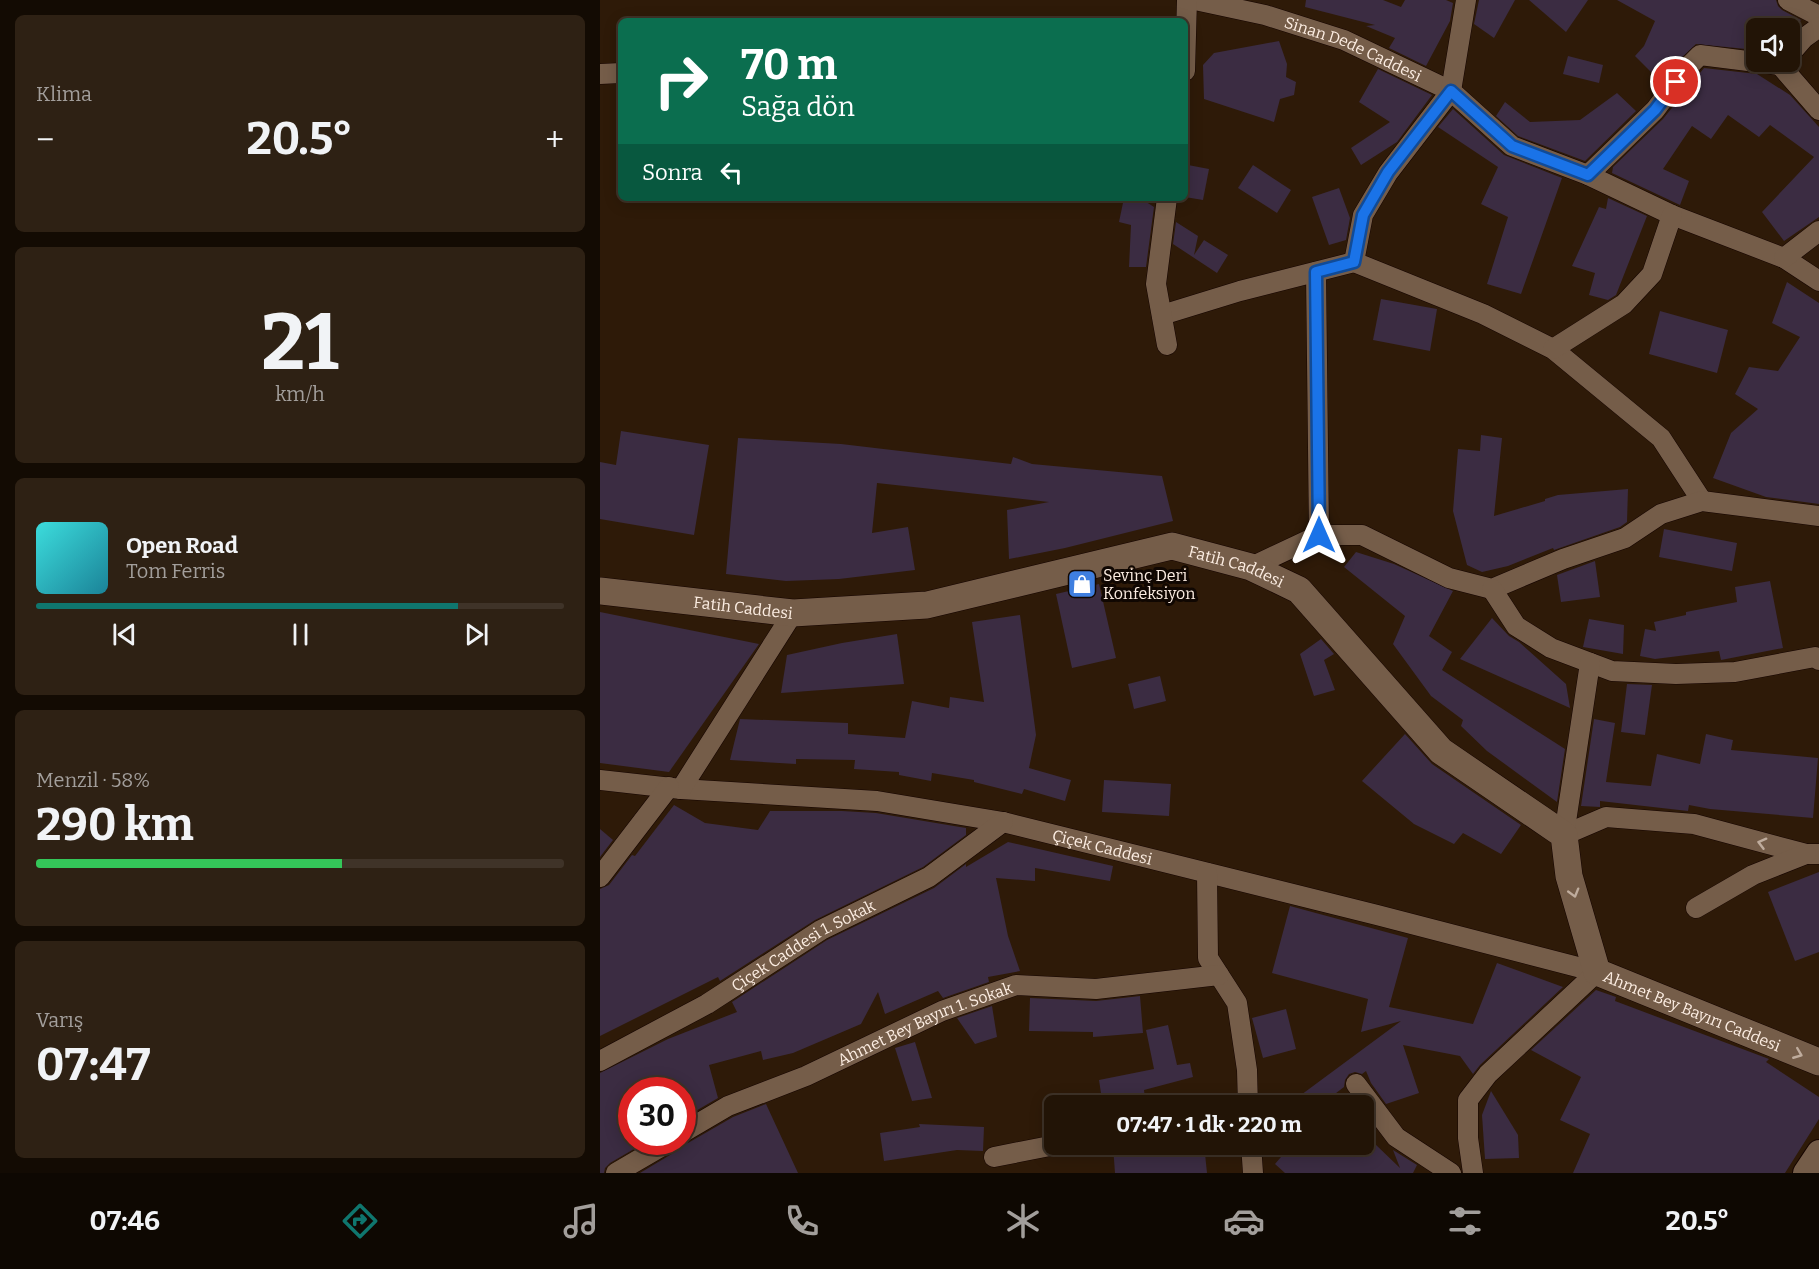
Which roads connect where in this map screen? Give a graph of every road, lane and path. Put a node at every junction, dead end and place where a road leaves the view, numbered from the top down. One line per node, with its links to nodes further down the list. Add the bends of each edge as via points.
1 (1187, 0): 6 (street)
2 (1195, 0): 13 (street, Sinan Dede Caddesi, via 1265,15 1344,40)
3 (1466, 0): 13 (street)
4 (1788, 0): 5 (street)
5 (1819, 16)
6 (1186, 18)
7 (1819, 27): 8 (street)
8 (1800, 42)
9 (1746, 58): 15 (street, via 1700,55 1655,110)
10 (1792, 72): 14 (street)
11 (618, 73): 12 (street)
12 (600, 74)
13 (1451, 91): 15 (street, Sinan Dede Caddesi, via 1512,146); 20 (street, via 1388,172 1363,215)
14 (1819, 110)
15 (1588, 175): 17 (street, Sinan Dede Caddesi)
16 (1167, 201): 23 (street, via 1156,284)
17 (1672, 215): 19 (street, Sinan Dede Caddesi); 25 (street, via 1652,274 1624,304)
18 (1819, 231): 19 (street)
19 (1784, 258): 22 (street, Sinan Dede Caddesi)
20 (1354, 262): 21 (street); 25 (street, via 1483,314)
21 (1316, 272): 23 (street); 28 (street)
22 (1819, 281)
23 (1162, 315): 24 (street)
24 (1167, 345)
25 (1553, 349): 26 (street, via 1661,438)
26 (1702, 501): 27 (street); 30 (street, via 1661,514 1625,538)
27 (1819, 516)
28 (1319, 535): 29 (street); 30 (street, via 1362,535 1449,578)
29 (1251, 567): 32 (main road, Fatih Caddesi, via 1172,546 927,605); 38 (main road, Fatih Caddesi, via 1299,590 1441,751)
30 (1492, 589): 34 (street, via 1516,626 1551,648)
31 (600, 591): 32 (main road, Fatih Caddesi)
32 (793, 613): 36 (street)
33 (1819, 660): 34 (street, via 1815,657 1735,672 1677,674 1612,671)
34 (1590, 663): 38 (street)
35 (604, 784): 36 (street, Çiçek Caddesi)
36 (675, 788): 37 (street, Çiçek Caddesi, via 877,801); 41 (street)
37 (1003, 822): 40 (street, Çiçek Caddesi); 45 (street, Çiçek Caddesi 1. Sokak, via 929,877 821,930 707,1004)
38 (1564, 835): 39 (street, one-way to 38, via 1694,824 1606,818); 43 (main road, Ahmet Bey Bayırı Caddesi, one-way to 43, via 1569,876)
39 (1813, 854): 42 (street, via 1753,875)
40 (1207, 873): 43 (street, Çiçek Caddesi); 44 (street, via 1208,958)
41 (600, 877)
42 (1696, 908)
43 (1597, 972): 46 (main road, Ahmet Bey Bayırı Caddesi, one-way to 46); 58 (street, via 1488,1074 1468,1100)
44 (1219, 975): 48 (street, via 1237,1002); 49 (street, Ahmet Bey Bayırı 1. Sokak, via 1096,989 1016,985 942,1011 806,1076 728,1106)
45 (600, 1061)
46 (1819, 1062)
47 (1356, 1084): 57 (street, via 1396,1137)
48 (1248, 1095)
49 (696, 1125)
50 (1044, 1147): 54 (street)
51 (1819, 1152): 59 (street)
52 (647, 1155): 55 (street)
53 (1252, 1155): 56 (street)
54 (994, 1156)
55 (616, 1173)
56 (1253, 1173)
57 (1451, 1173)
58 (1473, 1173)
59 (1805, 1173)

